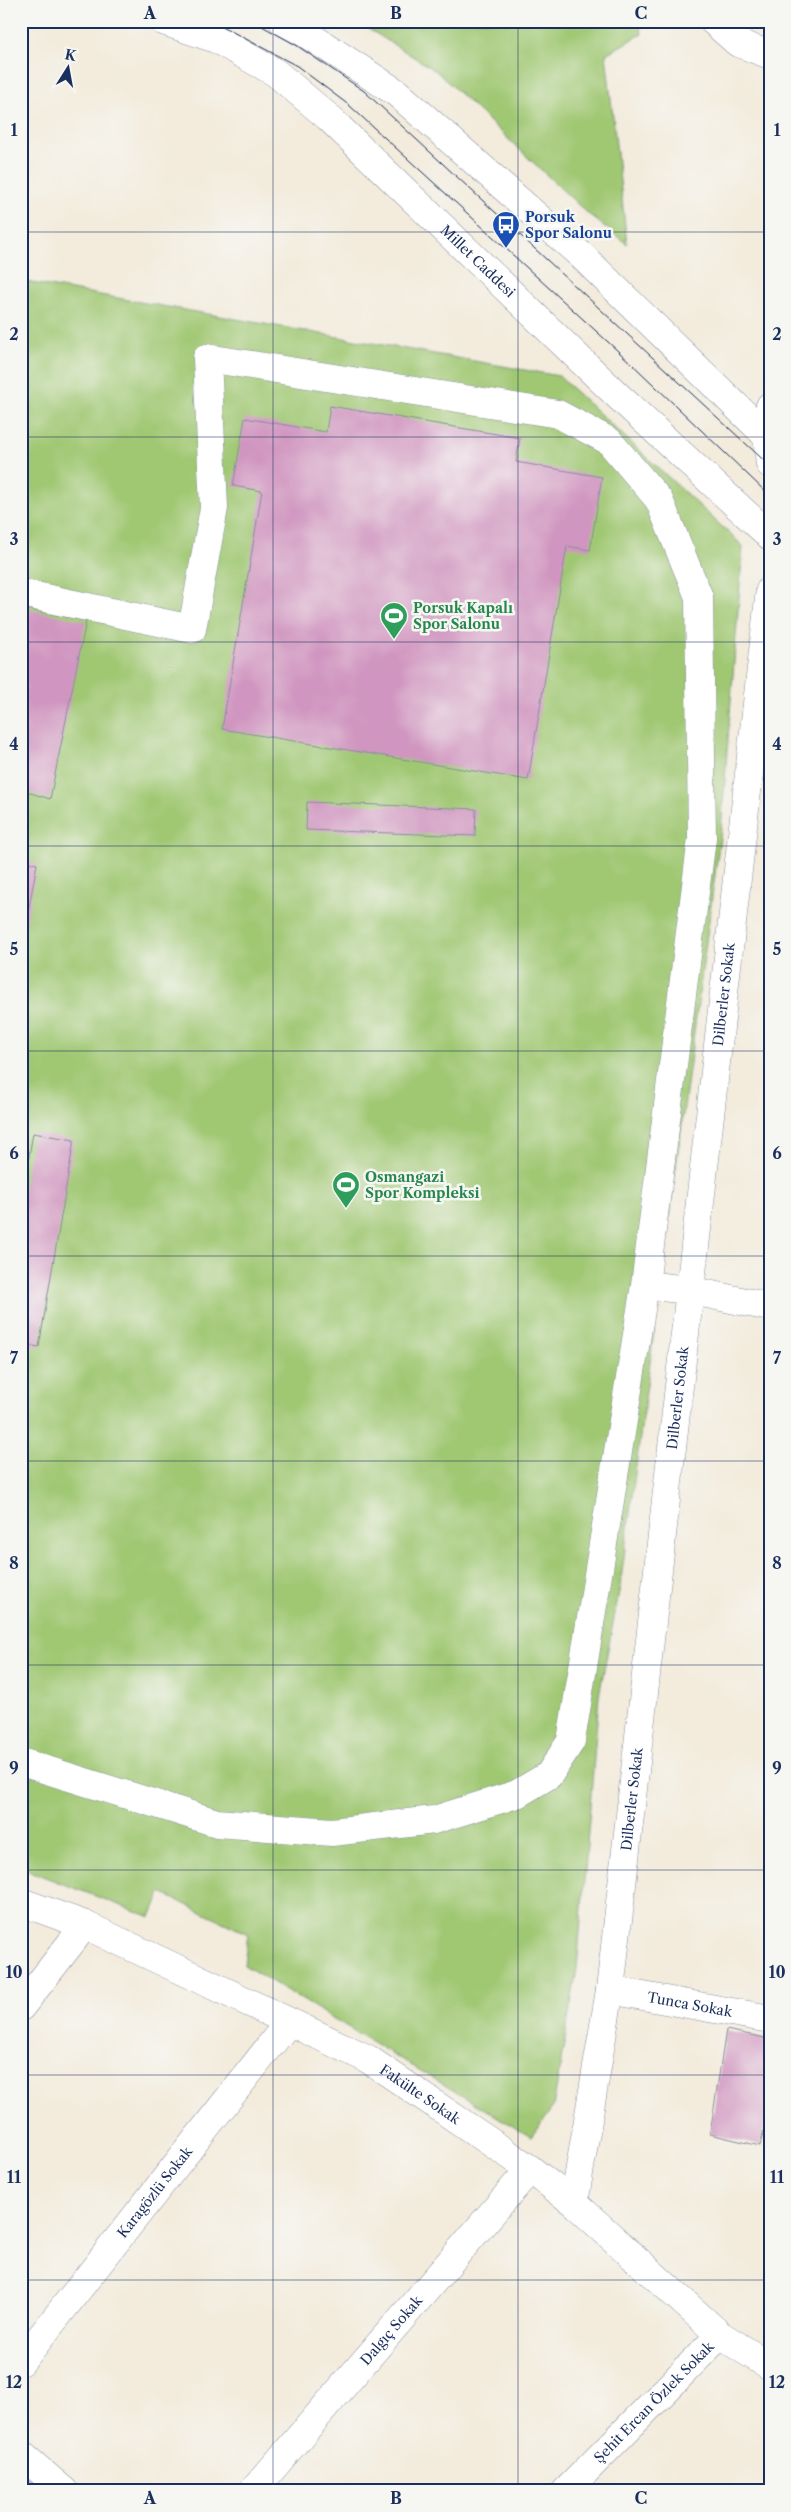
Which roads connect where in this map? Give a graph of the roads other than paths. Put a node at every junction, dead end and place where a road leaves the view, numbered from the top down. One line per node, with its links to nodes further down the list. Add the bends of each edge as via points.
1 (163, 21): 8 (street, Millet Caddesi, via 216,39 276,73 328,117)
2 (283, 21): 6 (street, via 397,94 583,257)
3 (712, 21): 4 (street, via 738,43)
4 (770, 55)
5 (770, 406): 6 (street)
6 (769, 438): 7 (street)
7 (770, 464)
8 (770, 536)
9 (770, 590): 12 (street, Dilberler Sokak)
10 (21, 593): 11 (street, via 192,629 214,508 207,358 558,414 609,441 660,500 699,597 702,838)
11 (645, 1285): 12 (street); 14 (street, via 571,1741 549,1775 517,1794 434,1820 332,1832 217,1823)
12 (688, 1290): 13 (street); 17 (street, Dilberler Sokak)
13 (770, 1307)
14 (21, 1762)
15 (21, 1902): 16 (street, Fakülte Sokak)
16 (84, 1925): 18 (street); 20 (street, Fakülte Sokak)
17 (610, 1990): 19 (street, Tunca Sokak); 22 (street, Dilberler Sokak)
18 (21, 2007)
19 (770, 2019)
20 (288, 2022): 21 (street, Fakülte Sokak, via 368,2059); 24 (street, Karagözlü Sokak)
21 (530, 2169): 22 (street, Fakülte Sokak); 28 (street, Dalgıç Sokak)
22 (574, 2203): 23 (street, Fakülte Sokak)
23 (720, 2335): 25 (street, Fakülte Sokak); 29 (street, Şehit Ercan Özlek Sokak)
24 (21, 2362)
25 (770, 2366)
26 (21, 2454): 27 (street)
27 (64, 2491)
28 (253, 2491)
29 (566, 2491)

